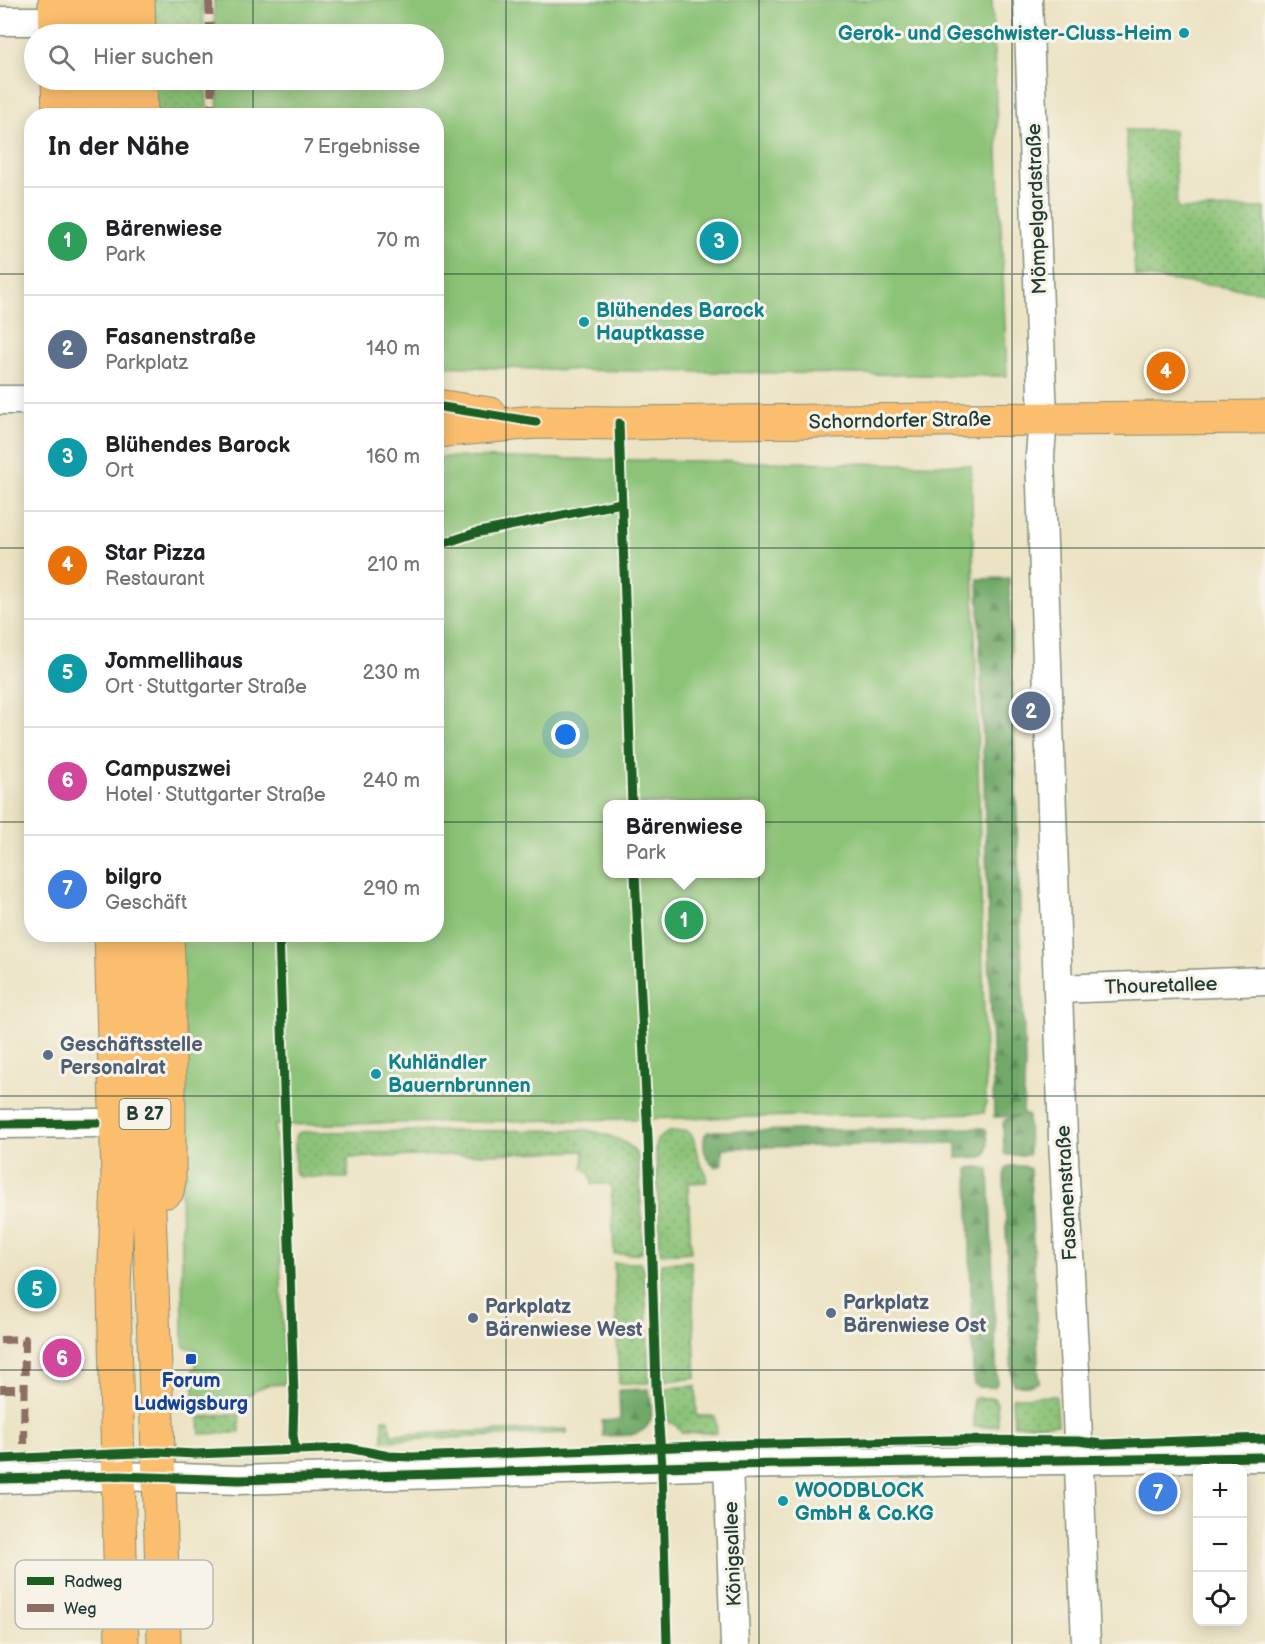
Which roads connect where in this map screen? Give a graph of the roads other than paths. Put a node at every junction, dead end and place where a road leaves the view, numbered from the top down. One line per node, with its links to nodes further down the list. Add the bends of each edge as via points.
1 (80, 0): 6 (main road)
2 (107, 0): 7 (main road)
3 (138, 0): 8 (main road)
4 (1028, 0): 21 (street, Mömpelgardstraße)
5 (0, 21): 6 (street)
6 (62, 22)
7 (108, 24)
8 (139, 24)
9 (58, 90): 13 (main road)
10 (83, 90): 14 (main road)
11 (109, 90): 15 (main road)
12 (141, 90): 16 (main road)
13 (59, 108)
14 (84, 108)
15 (110, 108)
16 (141, 108)
17 (0, 400): 18 (street)
18 (24, 400)
19 (444, 407): 22 (main road, Schorndorfer Straße)
20 (1265, 417): 21 (main road, Schorndorfer Straße)
21 (1043, 419): 22 (main road, Schorndorfer Straße); 29 (street, Fasanenstraße, via 1040,455)
22 (536, 422): 23 (main road, Schorndorfer Straße)
23 (444, 430)
24 (90, 942): 30 (main road)
25 (111, 942): 32 (main road, B 27, via 118,1180)
26 (138, 942): 33 (main road, B 27)
27 (167, 942): 33 (main road, via 169,1181)
28 (1265, 981): 29 (street, Thouretallee)
29 (1058, 989): 35 (street, Fasanenstraße)
30 (97, 1123): 31 (street); 32 (main road, via 98,1215)
31 (0, 1124)
32 (114, 1291): 37 (main road, B 27)
33 (153, 1294): 39 (main road, B 27)
34 (1265, 1457): 35 (street)
35 (1079, 1460): 36 (street); 47 (street, Fasanenstraße)
36 (728, 1465): 39 (street); 46 (street, Königsallee)
37 (118, 1476): 38 (street); 39 (street); 40 (main road, B 27)
38 (0, 1479)
39 (160, 1479): 41 (main road, B 27)
40 (120, 1560)
41 (162, 1560)
42 (122, 1629): 44 (main road, B 27)
43 (164, 1629): 45 (main road, B 27)
44 (122, 1644)
45 (164, 1644)
46 (735, 1644)
47 (1086, 1644)

